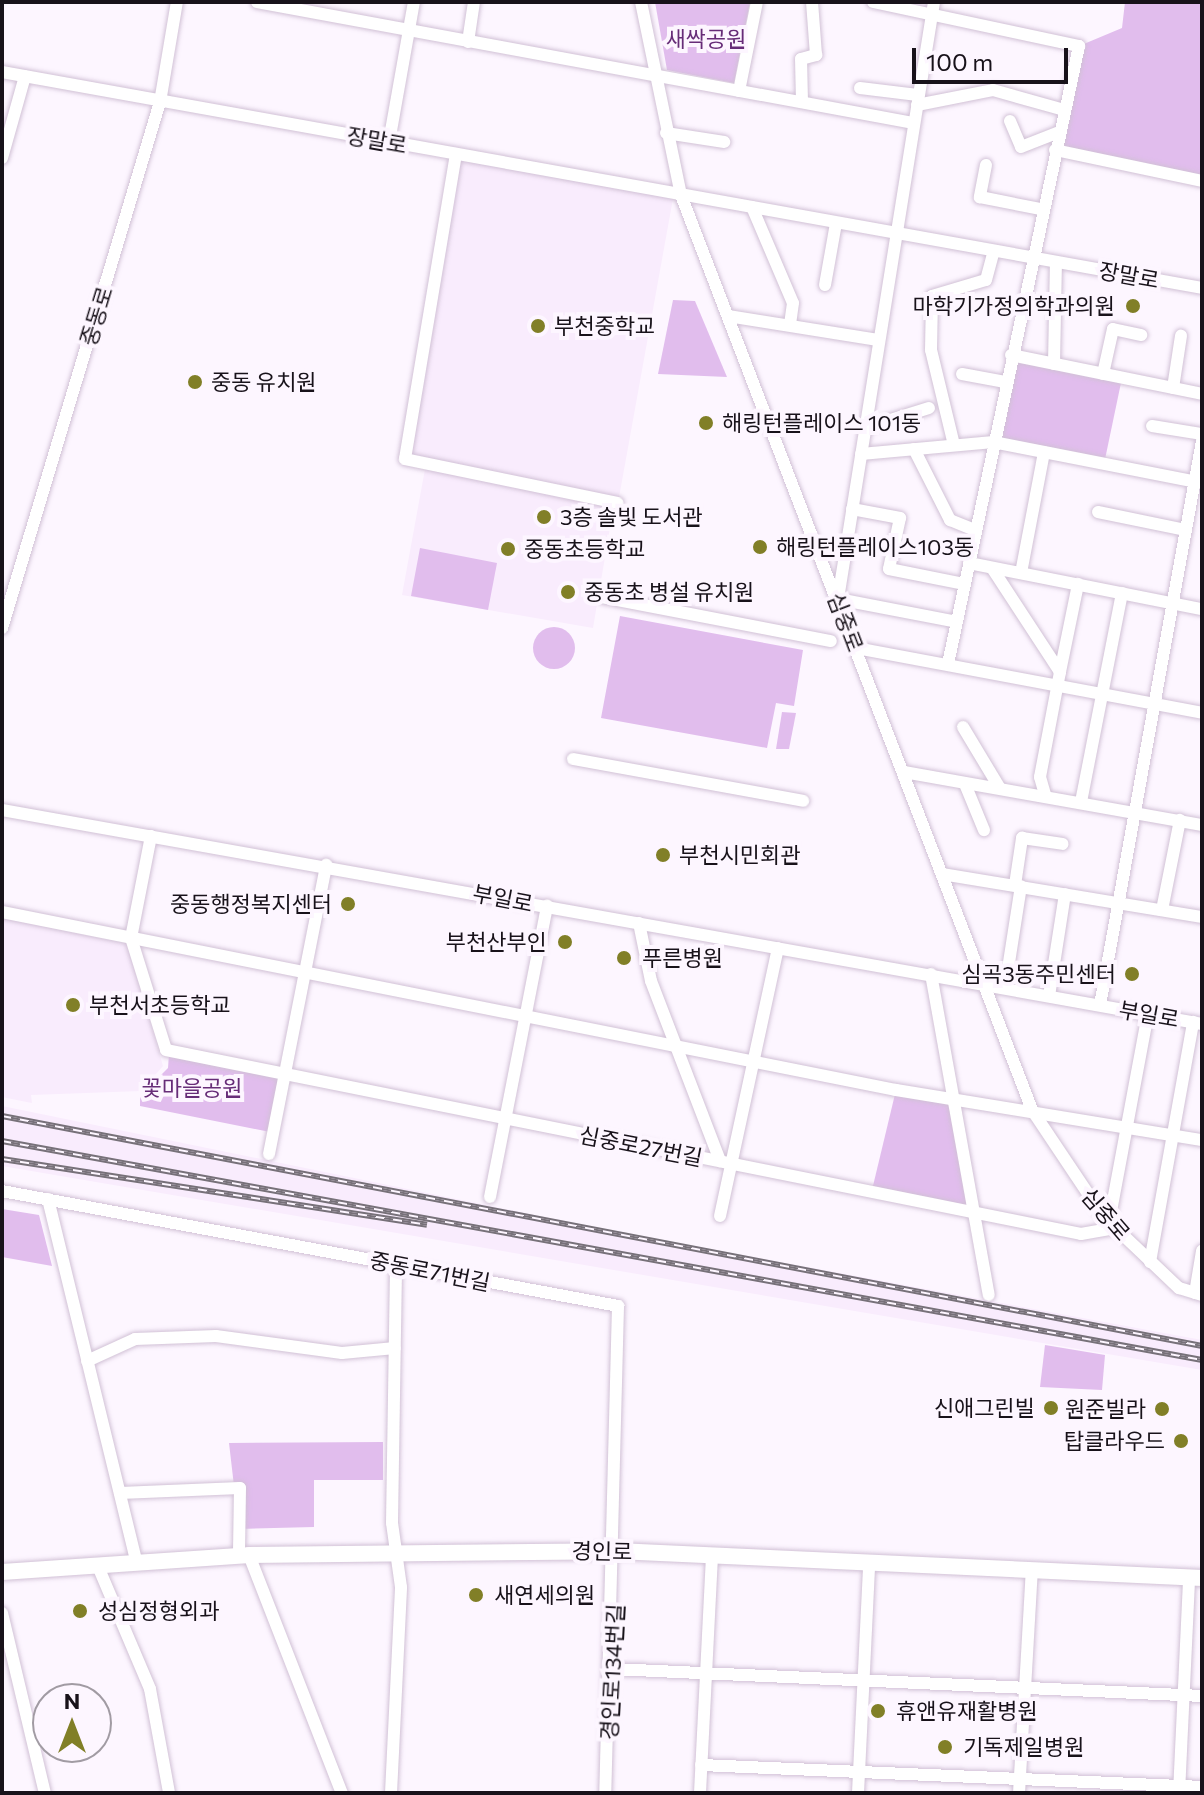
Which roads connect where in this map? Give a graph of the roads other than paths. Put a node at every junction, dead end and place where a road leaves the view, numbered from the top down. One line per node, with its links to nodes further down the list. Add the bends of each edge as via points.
1 (177, 2): 18 (street, 중동로)
2 (257, 2): 10 (street)
3 (414, 2): 10 (street)
4 (474, 2): 11 (street)
5 (757, 2): 16 (street)
6 (812, 2): 19 (street, via 816,55 801,59)
7 (873, 2): 9 (street)
8 (637, 3): 14 (street, 심중로)
9 (933, 8): 17 (street); 20 (street, via 1079,46)
10 (409, 31): 11 (street); 25 (street)
11 (468, 42): 14 (street)
12 (2, 72): 13 (street, 장말로)
13 (25, 76): 18 (street, 장말로); 29 (street)
14 (652, 76): 16 (street); 24 (street, 심중로)
15 (860, 88): 17 (street)
16 (739, 91): 19 (street)
17 (918, 100): 20 (street, via 993,90); 22 (street)
18 (160, 102): 25 (street, 장말로); 81 (street, 중동로)
19 (802, 102): 22 (street)
20 (1064, 110): 23 (street)
21 (1010, 121): 23 (street, via 1021,147)
22 (914, 123): 36 (street)
23 (1059, 132): 27 (street)
24 (666, 133): 26 (street); 32 (street, 심중로)
25 (389, 142): 28 (street, 장말로)
26 (724, 142)
27 (1055, 150): 31 (street); 34 (street)
28 (456, 154): 32 (street, 장말로); 65 (street, via 405,459)
29 (2, 158)
30 (986, 165): 34 (street, via 980,197)
31 (1202, 181)
32 (681, 195): 33 (street, 장말로); 42 (street, 심중로)
33 (752, 207): 35 (street, 장말로); 43 (street, via 793,303)
34 (1040, 209): 38 (street)
35 (836, 223): 36 (street, 장말로); 40 (street)
36 (895, 233): 37 (street, 장말로); 46 (street)
37 (994, 251): 38 (street, 장말로); 60 (street, via 986,280 932,296 931,350)
38 (1031, 257): 39 (street, 장말로); 47 (street)
39 (1056, 262): 41 (street, 장말로); 48 (street)
40 (825, 285)
41 (1202, 288)
42 (728, 316): 43 (street); 77 (street, 심중로)
43 (790, 325): 46 (street)
44 (1141, 335): 50 (street, via 1113,329)
45 (1181, 336): 52 (street)
46 (878, 340): 56 (street)
47 (1011, 355): 48 (street); 51 (street)
48 (1054, 364): 50 (street)
49 (962, 374): 51 (street)
50 (1103, 374): 52 (street)
51 (1005, 382): 59 (street)
52 (1173, 388): 53 (street)
53 (1202, 394)
54 (929, 408): 56 (street)
55 (1152, 426): 57 (street)
56 (865, 428): 63 (street)
57 (1202, 434)
58 (1202, 441): 64 (street)
59 (993, 442): 60 (street); 62 (street); 68 (street)
60 (954, 445): 61 (street)
61 (914, 449): 63 (street); 68 (street, via 950,520)
62 (1044, 452): 64 (street); 72 (street)
63 (861, 454): 66 (street)
64 (1198, 482): 69 (street)
65 (618, 503)
66 (852, 509): 73 (street, via 900,518 889,569); 77 (street)
67 (1098, 512): 69 (street)
68 (975, 530): 70 (street)
69 (1186, 530): 78 (street)
70 (969, 563): 71 (street); 73 (street)
71 (992, 568): 72 (street); 85 (street)
72 (1021, 573): 74 (street)
73 (964, 584): 80 (street)
74 (1078, 584): 75 (street); 85 (street)
75 (1122, 593): 78 (street); 86 (street)
76 (602, 597): 82 (street)
77 (838, 599): 80 (street); 83 (street, 심중로)
78 (1173, 603): 79 (street); 87 (street)
79 (1202, 609)
80 (957, 622): 84 (street)
81 (2, 628)
82 (831, 641)
83 (856, 648): 84 (street); 91 (street, 심중로)
84 (948, 664): 85 (street)
85 (1059, 679): 86 (street); 94 (street, via 1040,777)
86 (1104, 694): 87 (street); 96 (street)
87 (1154, 704): 88 (street); 98 (street)
88 (1202, 713)
89 (963, 727): 93 (street)
90 (573, 759): 95 (street)
91 (904, 772): 92 (street); 105 (street, 심중로)
92 (965, 784): 93 (street); 101 (street)
93 (999, 787): 94 (street)
94 (1045, 795): 96 (street)
95 (803, 801)
96 (1081, 802): 98 (street)
97 (2, 810): 102 (street, 부일로)
98 (1133, 811): 99 (street); 108 (street)
99 (1180, 820): 100 (street); 110 (street)
100 (1202, 825)
101 (984, 830)
102 (151, 836): 104 (street, 부일로); 114 (street)
103 (1063, 844): 106 (street, via 1022,838)
104 (326, 865): 109 (street, 부일로); 116 (street)
105 (942, 874): 106 (street); 118 (street, 심중로)
106 (1018, 886): 107 (street); 119 (street)
107 (1065, 894): 108 (street); 120 (street)
108 (1116, 902): 110 (street); 121 (street)
109 (547, 906): 113 (street, 부일로); 123 (street)
110 (1162, 910): 112 (street)
111 (2, 912): 114 (street)
112 (1202, 917)
113 (639, 923): 115 (street, 부일로); 125 (street, via 651,981)
114 (131, 938): 116 (street); 127 (street, 심중로27번길, via 167,1050)
115 (778, 948): 117 (street, 부일로); 126 (street)
116 (304, 973): 123 (street); 127 (street)
117 (931, 974): 118 (street, 부일로); 128 (street)
118 (979, 983): 119 (street, 부일로); 129 (street, 심중로)
119 (1005, 988): 120 (street, 부일로)
120 (1049, 996): 121 (street, 부일로)
121 (1100, 1005): 122 (street, 부일로)
122 (1148, 1014): 124 (street, 부일로); 131 (street)
123 (525, 1017): 125 (street); 130 (street)
124 (1198, 1023): 132 (street)
125 (677, 1048): 126 (street); 135 (street)
126 (753, 1063): 128 (street); 135 (street)
127 (285, 1075): 130 (street, 심중로27번길); 134 (street)
128 (956, 1101): 129 (street); 139 (street)
129 (1032, 1110): 131 (street); 141 (street, 심중로)
130 (504, 1120): 135 (street, 심중로27번길); 137 (street)
131 (1127, 1127): 132 (street); 141 (street)
132 (1173, 1135): 133 (street); 143 (street)
133 (1202, 1140)
134 (269, 1154)
135 (726, 1163): 139 (street, 심중로27번길); 140 (street)
136 (2, 1191): 138 (street, 중동로71번길)
137 (490, 1197)
138 (48, 1199): 144 (street, 중동로71번길); 148 (street)
139 (976, 1213): 141 (street, 심중로27번길, via 1081,1234); 146 (street)
140 (720, 1216)
141 (1112, 1225): 143 (street, 심중로)
142 (1202, 1254): 145 (street)
143 (1150, 1262): 145 (street, 심중로)
144 (396, 1265): 147 (street); 151 (street, 중동로71번길, via 618,1306)
145 (1198, 1294)
146 (989, 1295)
147 (395, 1348): 148 (street, via 342,1353 216,1336 135,1339); 150 (street, via 392,1523)
148 (87, 1361): 149 (street)
149 (120, 1493): 152 (street, via 240,1488); 154 (street)
150 (400, 1551): 151 (main road, 경인로); 152 (main road, 경인로); 175 (street)
151 (617, 1551): 153 (main road, 경인로); 161 (street, 경인로134번길)
152 (244, 1555): 154 (main road, 경인로); 174 (street)
153 (712, 1556): 156 (main road, 경인로); 162 (street)
154 (136, 1561): 155 (main road, 경인로)
155 (97, 1564): 158 (main road, 경인로); 173 (street, via 150,1689)
156 (869, 1564): 157 (main road, 경인로); 163 (street)
157 (1032, 1570): 159 (main road, 경인로); 164 (street)
158 (2, 1572)
159 (1196, 1578): 165 (street)
160 (2, 1613): 172 (street)
161 (613, 1669): 162 (street); 176 (street, 경인로134번길)
162 (705, 1672): 163 (street); 167 (street)
163 (864, 1679): 164 (street); 168 (street)
164 (1025, 1686): 165 (street); 169 (street)
165 (1184, 1695): 166 (street); 171 (street)
166 (1202, 1696)
167 (701, 1765): 168 (street); 177 (street)
168 (859, 1771): 169 (street); 178 (street)
169 (1020, 1779): 171 (street); 179 (street)
170 (1202, 1787): 171 (street)
171 (1179, 1790)
172 (45, 1793)
173 (169, 1793)
174 (342, 1793)
175 (391, 1793)
176 (605, 1793)
177 (700, 1793)
178 (858, 1793)
179 (1019, 1793)

